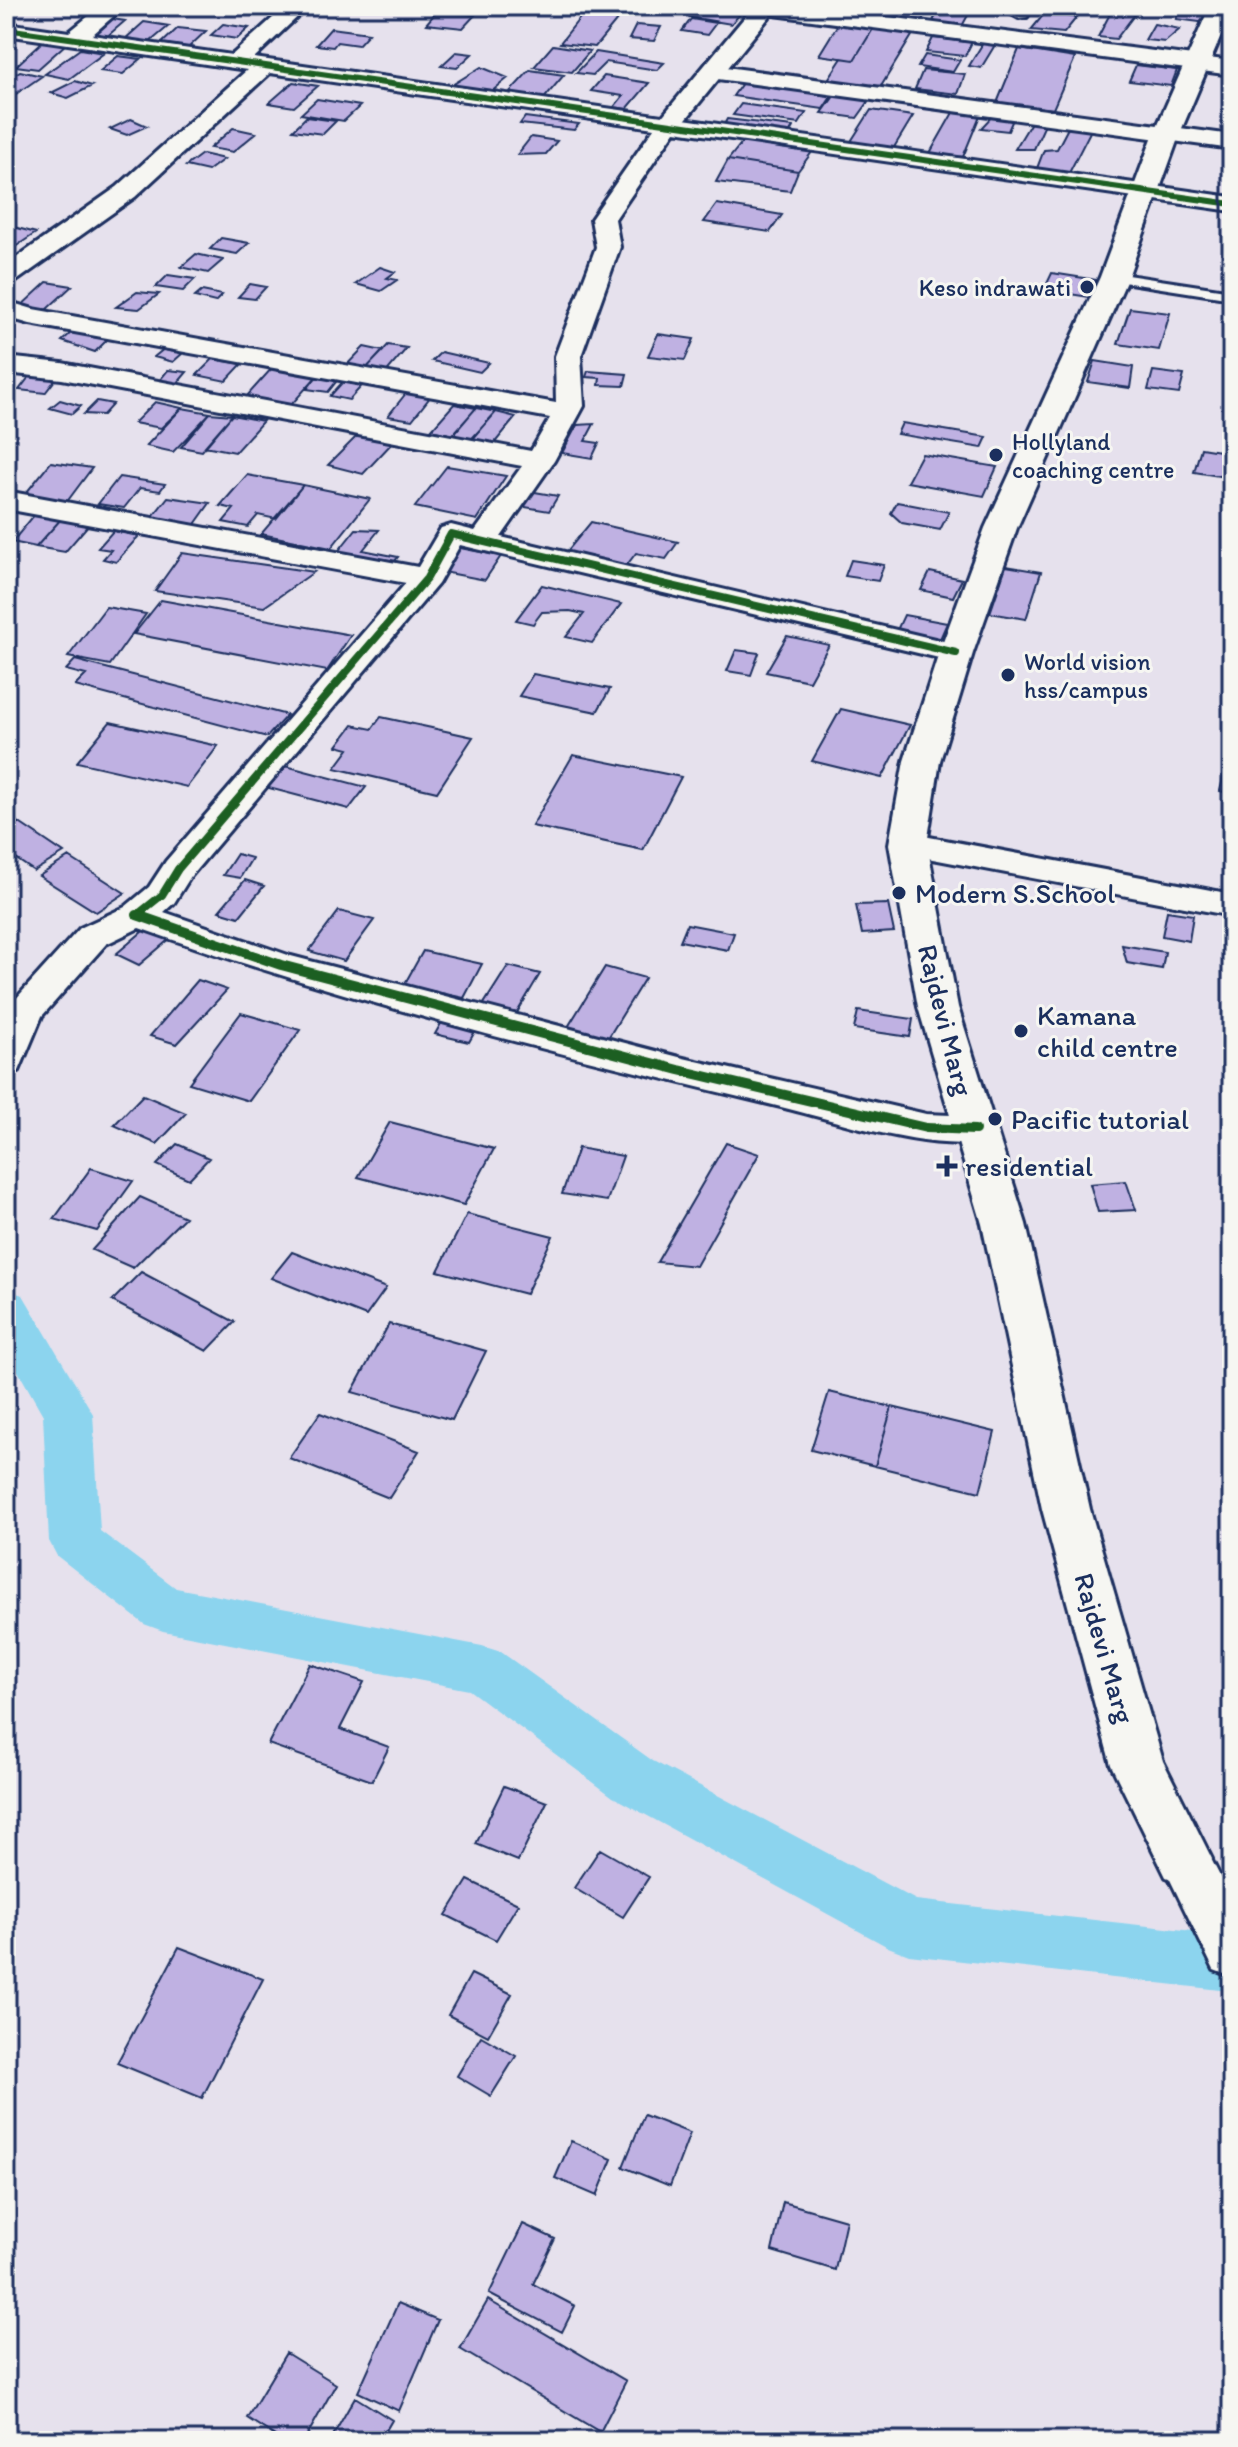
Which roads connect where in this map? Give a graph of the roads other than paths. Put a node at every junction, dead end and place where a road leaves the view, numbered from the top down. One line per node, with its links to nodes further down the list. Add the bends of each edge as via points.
1 (114, 6): 6 (street)
2 (298, 6): 7 (street)
3 (1222, 6): 8 (main road, Rajdevi Marg)
4 (761, 7): 8 (street); 11 (main road)
5 (6, 29): 6 (street)
6 (76, 37): 7 (street)
7 (238, 61): 9 (street)
8 (1199, 63): 10 (street); 13 (main road, Rajdevi Marg)
9 (266, 65): 12 (street); 17 (street, via 126,192)
10 (1232, 68)
11 (711, 72): 12 (main road); 13 (street)
12 (669, 124): 15 (street); 23 (street, via 603,219 608,247 568,356)
13 (1167, 133): 14 (street); 15 (main road, Rajdevi Marg)
14 (1232, 142)
15 (1144, 192): 16 (street); 18 (main road, Rajdevi Marg)
16 (1232, 204)
17 (6, 277)
18 (1114, 277): 19 (lane); 28 (main road, Rajdevi Marg, via 1001,528)
19 (1232, 295)
20 (18, 312): 21 (street); 23 (street)
21 (6, 346)
22 (6, 365): 24 (street, via 62,371)
23 (566, 413): 24 (street)
24 (540, 461): 26 (street)
25 (6, 500): 27 (street)
26 (483, 541): 27 (street, via 451,534); 28 (street)
27 (427, 578): 31 (street, via 178,869 162,895)
28 (956, 653): 29 (main road, Rajdevi Marg, via 922,761)
29 (908, 844): 30 (street); 33 (main road, Rajdevi Marg, via 938,1007)
30 (1232, 905)
31 (137, 915): 32 (street, via 93,936 26,1011); 33 (street, via 281,965 679,1070 926,1128)
32 (6, 1062)
33 (975, 1130): 34 (main road, Rajdevi Marg, via 1004,1224 1066,1509 1138,1765)
34 (1185, 1859): 35 (street)
35 (1232, 1953)

